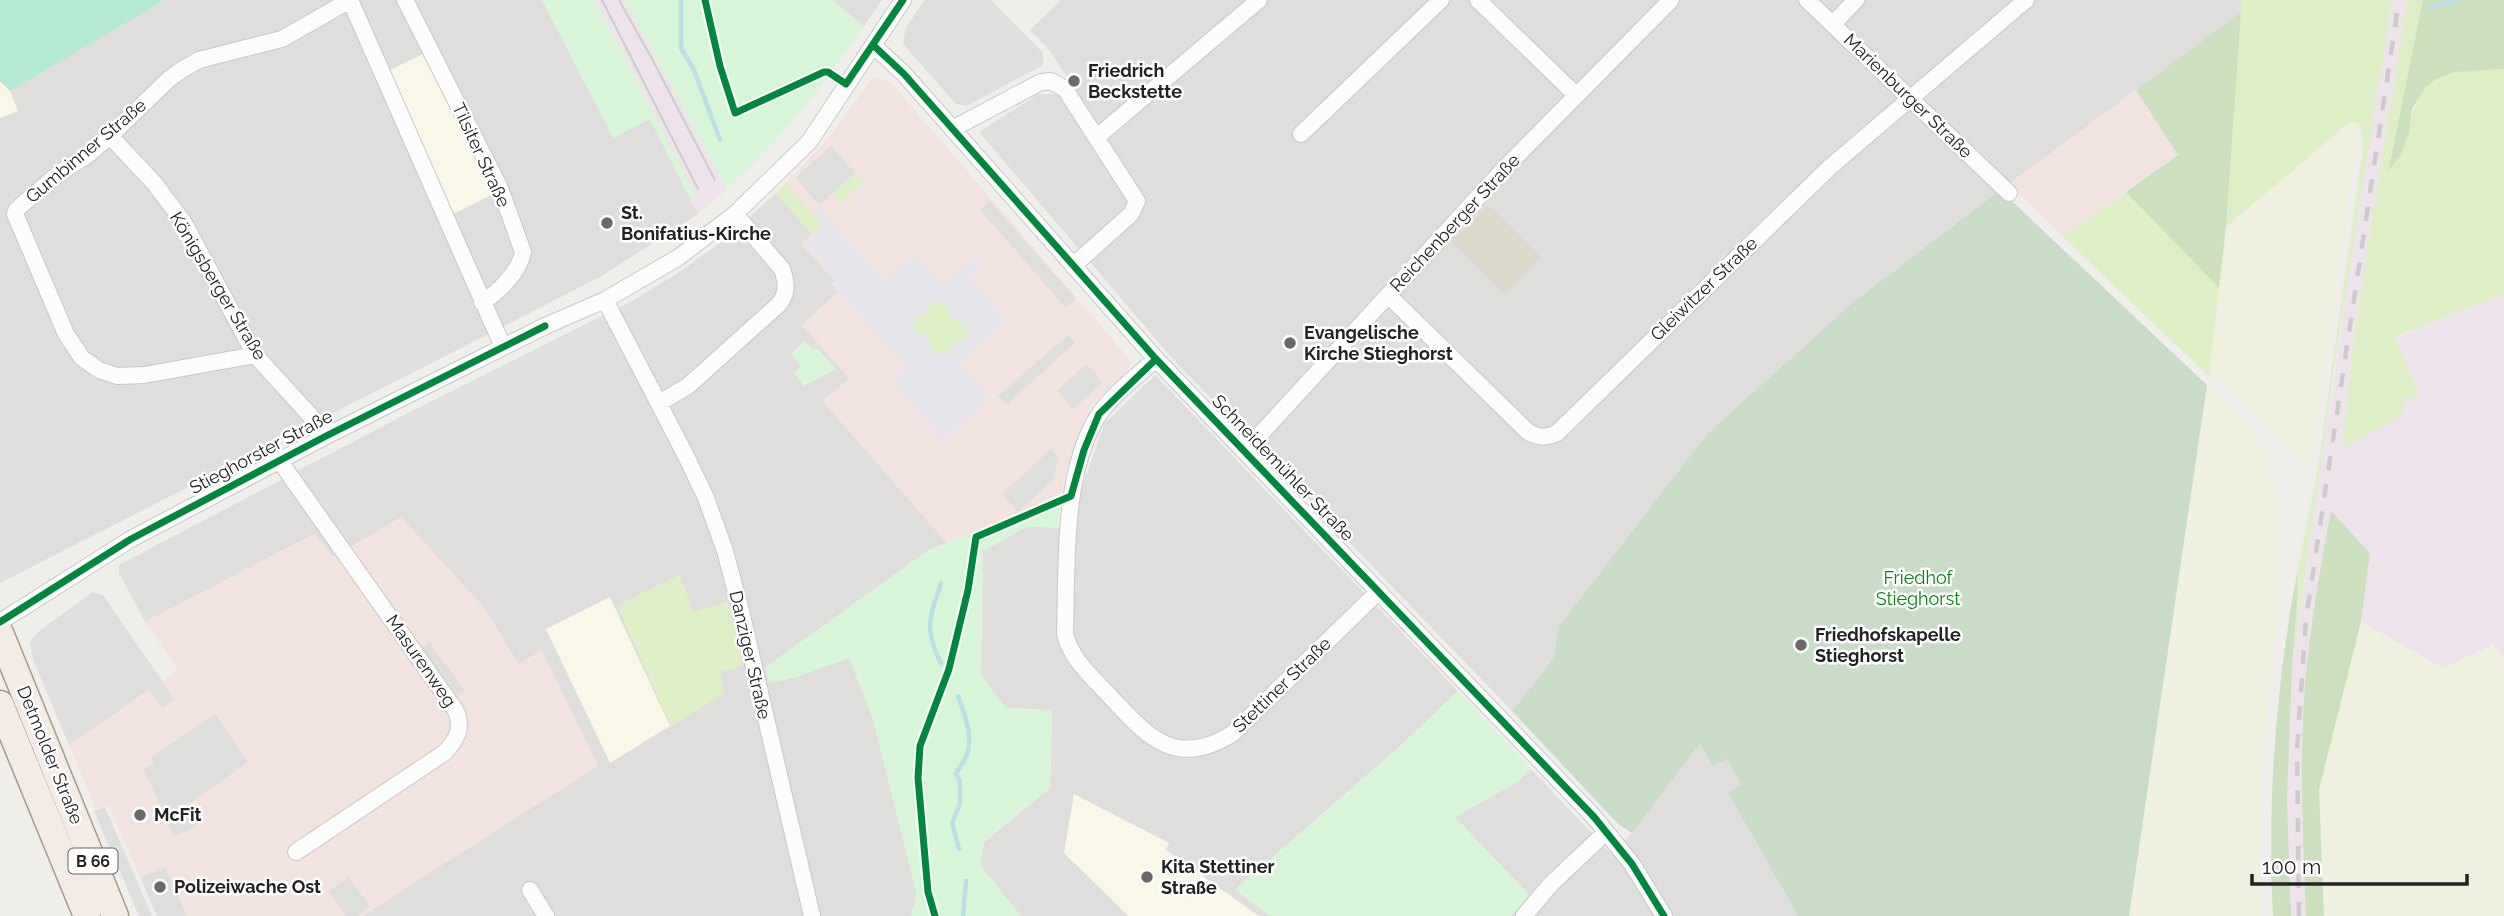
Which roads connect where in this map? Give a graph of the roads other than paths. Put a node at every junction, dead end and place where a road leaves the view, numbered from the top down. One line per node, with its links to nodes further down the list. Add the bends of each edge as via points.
1 (350, 0): 17 (street, Gumbinner Straße, via 282,40 199,60 183,69); 24 (street, Gumbinner Straße)
2 (405, 0): 24 (street, Tilsiter Straße, via 500,188 523,252 518,267)
3 (903, 0): 12 (street, Stieghorster Straße)
4 (1259, 0): 18 (street)
5 (1441, 0): 16 (street)
6 (1478, 0): 13 (street)
7 (1671, 0): 13 (street, Reichenberger Straße)
8 (1807, 0): 11 (street, Marienburger Straße)
9 (1856, 0): 11 (street)
10 (2026, 0): 14 (street, Gleiwitzer Straße)
11 (1832, 24): 14 (street, Marienburger Straße)
12 (873, 46): 15 (street, Schneidemühler Straße, via 899,68); 20 (street, Stieghorster Straße, via 816,134)
13 (1576, 95): 22 (street, Reichenberger Straße)
14 (1912, 99): 19 (street, Marienburger Straße); 22 (street, Gleiwitzer Straße, via 1830,167 1567,425 1547,438 1528,432)
15 (952, 129): 18 (street, via 1051,81 1065,89); 21 (street, Schneidemühler Straße)
16 (1301, 134)
17 (110, 136): 26 (street, Königsberger Straße, via 184,223); 26 (street, Gumbinner Straße, via 58,174 15,214 66,334 82,358 117,376)
18 (1097, 137): 21 (street, via 1137,201 1131,214)
19 (2009, 193)
20 (735, 214): 23 (street, Stieghorster Straße, via 679,257); 28 (street, via 782,269 785,293 688,386)
21 (1073, 266): 27 (street, Schneidemühler Straße)
22 (1388, 295): 30 (street, Reichenberger Straße)
23 (606, 300): 25 (street, Stieghorster Straße); 28 (street, Danziger Straße)
24 (482, 302): 25 (street, Gumbinner Straße)
25 (503, 347): 29 (street, Stieghorster Straße)
26 (255, 355): 29 (street, Königsberger Straße)
27 (1156, 359): 30 (street, Schneidemühler Straße); 32 (street, Stettiner Straße, via 1094,423 1073,486 1068,538 1067,644 1076,660 1142,730 1158,742 1178,748 1220,741)
28 (659, 404): 44 (street, Danziger Straße, via 706,498 725,551)
29 (328, 435): 31 (street, Stieghorster Straße)
30 (1245, 451): 32 (street, Schneidemühler Straße)
31 (279, 460): 33 (street, Stieghorster Straße, via 122,544); 39 (street, Masurenweg, via 460,721 454,743 444,753)
32 (1379, 592): 38 (street, Schneidemühler Straße)
33 (0, 622)
34 (0, 634): 36 (main road, Detmolder Straße / B 66)
35 (0, 704): 37 (main road, Detmolder Straße / B 66)
36 (71, 806): 37 (main road); 42 (main road, Detmolder Straße / B 66)
37 (46, 816): 41 (main road, Detmolder Straße / B 66)
38 (1606, 832): 45 (street); 46 (street, Schneidemühler Straße)
39 (296, 852)
40 (530, 890): 43 (street)
41 (87, 916)
42 (115, 916)
43 (546, 916)
44 (812, 916)
45 (1524, 916)
46 (1664, 916)

